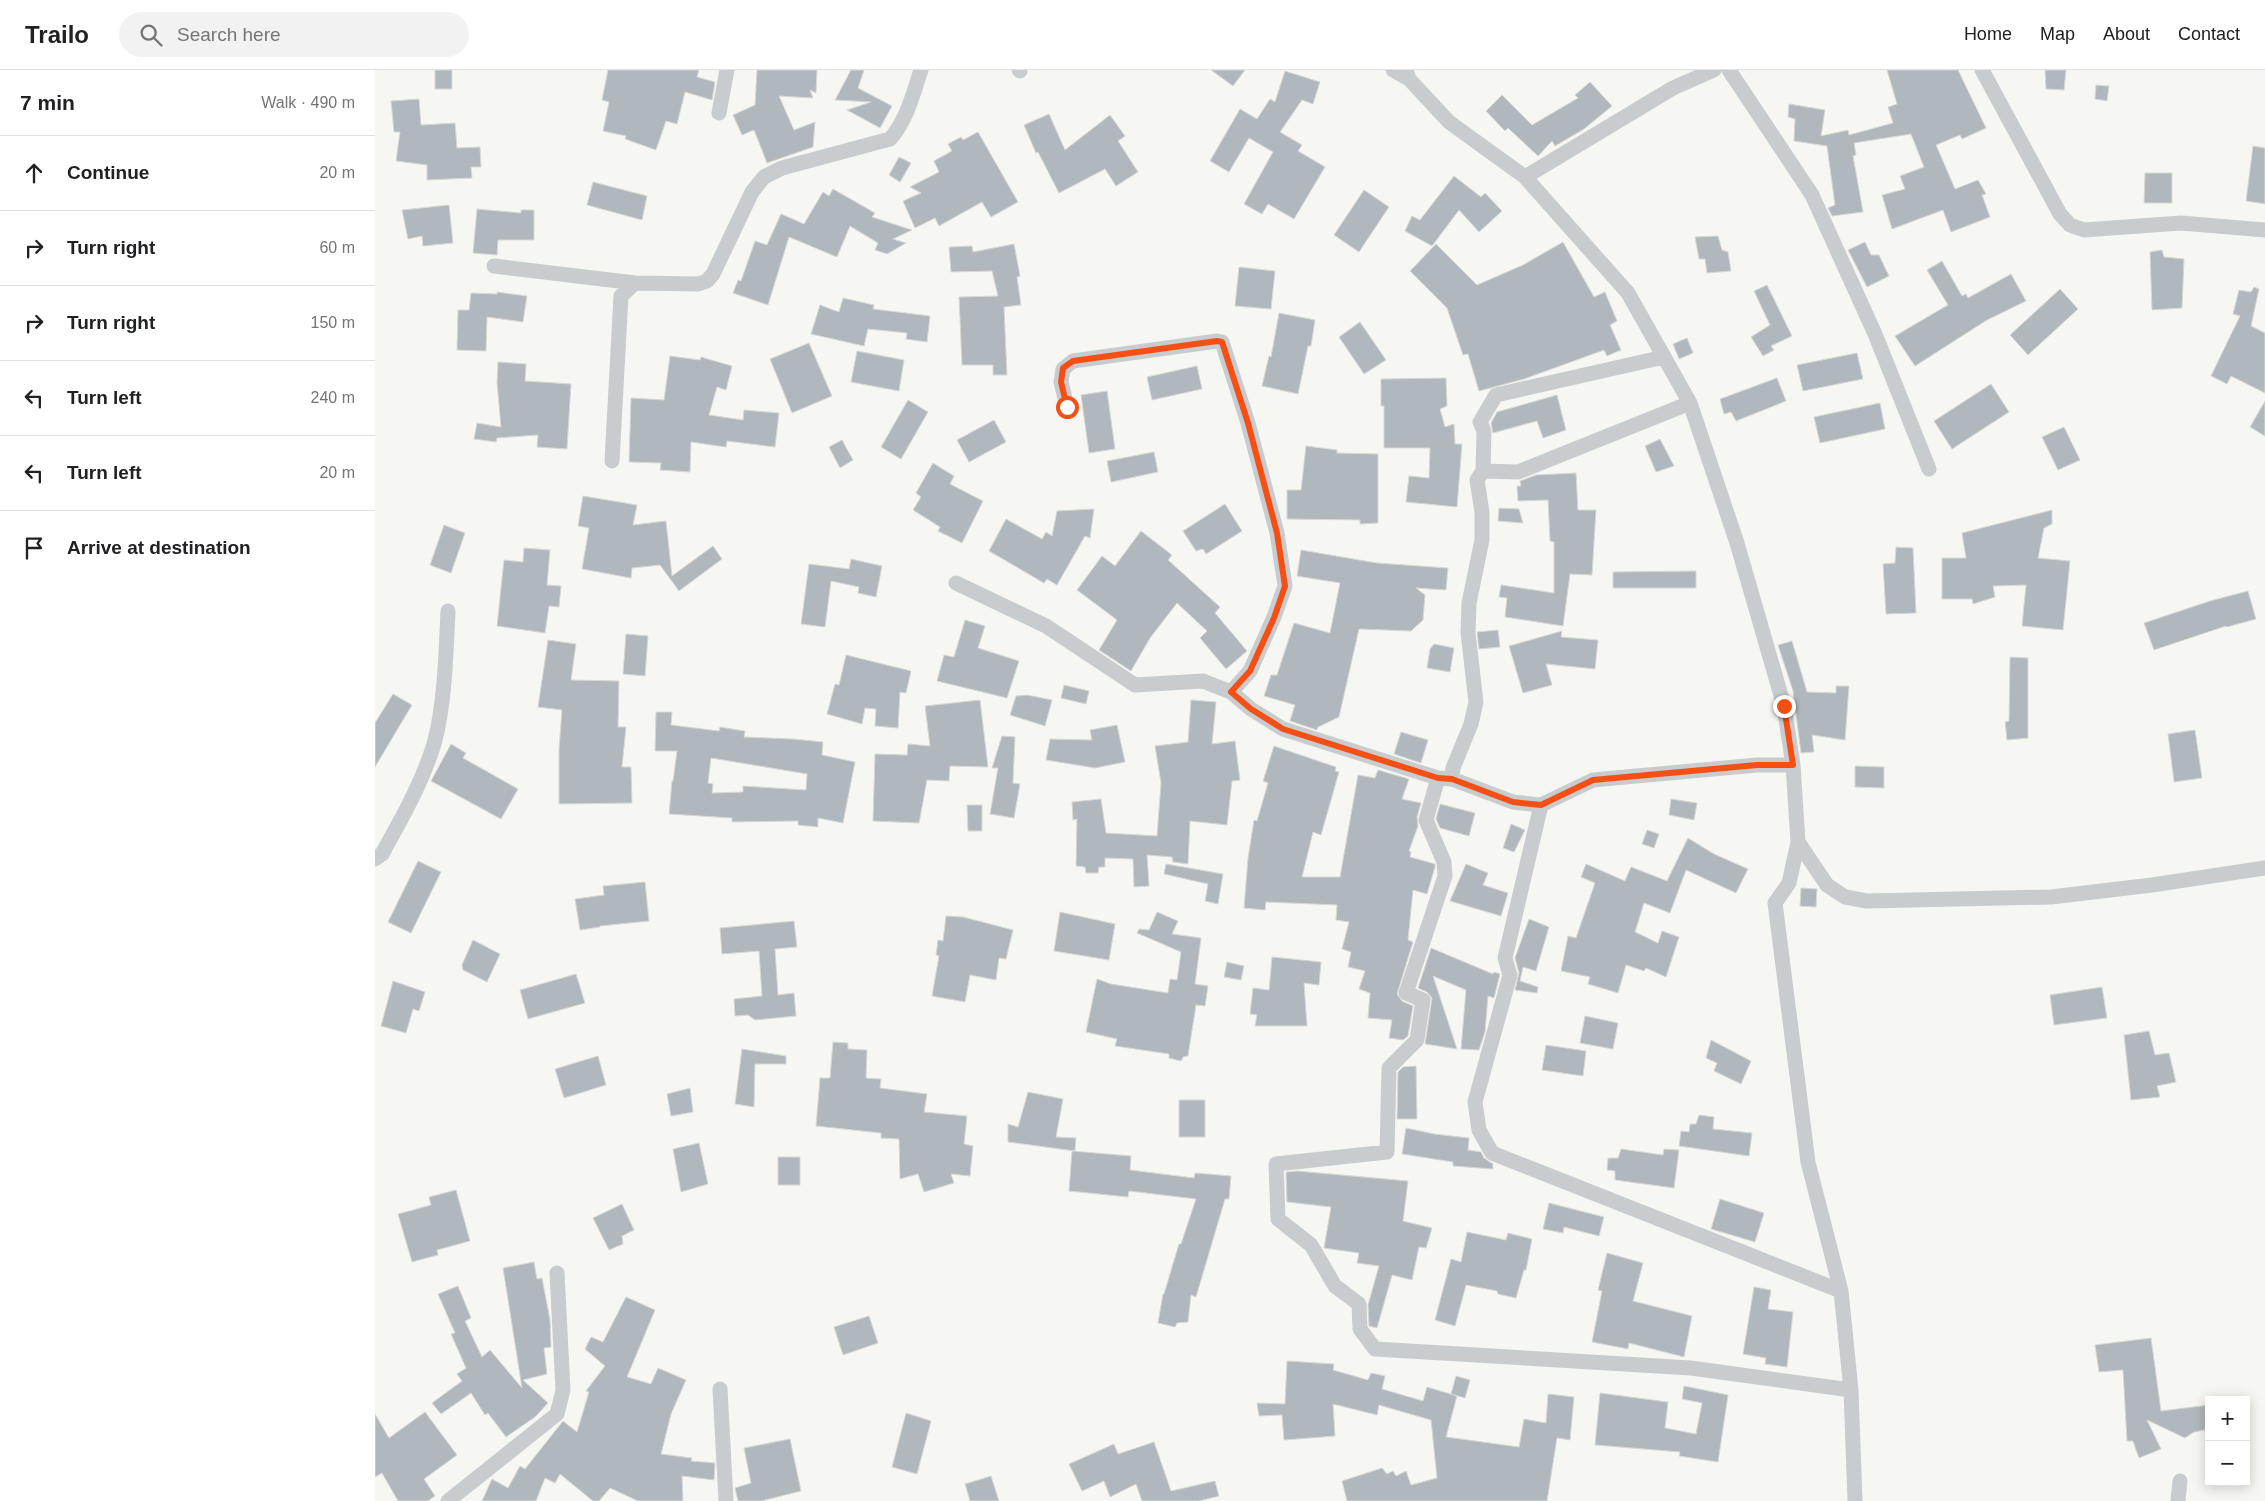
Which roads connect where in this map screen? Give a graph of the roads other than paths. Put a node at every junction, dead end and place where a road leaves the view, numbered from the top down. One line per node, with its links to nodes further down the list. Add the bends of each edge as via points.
1 (727, 70): 8 (street)
2 (921, 70): 12 (street, via 909,108 890,139 782,168 764,177 752,192 707,281 697,284)
3 (1393, 70): 7 (street)
4 (1714, 70): 9 (street, via 1673,88)
5 (1729, 70): 17 (street, via 1812,195 1875,334)
6 (1981, 70): 10 (street, via 2060,214 2070,226 2084,230 2181,224)
7 (1407, 75): 9 (street, via 1449,122)
8 (719, 113)
9 (1525, 177): 13 (street, via 1629,293)
10 (2265, 230)
11 (494, 266): 12 (street)
12 (635, 283): 16 (street, via 621,296)
13 (1664, 356): 14 (street); 18 (street, via 1496,395 1480,422 1484,431)
14 (1691, 404): 18 (street, via 1518,472); 22 (street, via 1737,543 1784,706)
15 (1067, 407): 21 (street, via 1061,382 1063,368 1073,361 1222,342 1248,423 1277,533 1285,586 1250,671)
16 (612, 461)
17 (1929, 469)
18 (1483, 471): 23 (street, via 1477,480 1482,540 1468,634 1476,702 1471,724 1453,768)
19 (956, 583): 21 (street, via 1046,626 1135,685 1203,681)
20 (447, 611): 26 (street, via 444,676 434,743 413,799 382,854)
21 (1231, 692): 23 (street, via 1283,729)
22 (1793, 765): 24 (street, via 1757,765 1593,780); 25 (street)
23 (1445, 778): 24 (street, via 1513,802); 31 (street, via 1426,820 1444,862 1445,876 1406,992 1423,1000 1417,1040 1389,1068 1387,1152 1277,1164 1278,1219 1311,1245 1335,1286 1359,1304 1360,1329 1375,1349 1691,1368)
24 (1541, 805): 29 (street, via 1505,958 1510,975 1475,1102 1479,1130 1492,1153)
25 (1798, 842): 27 (street, via 1827,885 1845,897 1867,902 2051,897); 29 (street, via 1789,883 1775,904 1808,1162)
26 (375, 859)
27 (2265, 868)
28 (557, 1272): 33 (street, via 563,1390 557,1414)
29 (1841, 1290): 31 (street)
30 (720, 1389): 34 (street)
31 (1851, 1390): 35 (street)
32 (2180, 1481): 36 (street)
33 (448, 1501)
34 (726, 1501)
35 (1855, 1501)
36 (2178, 1501)

